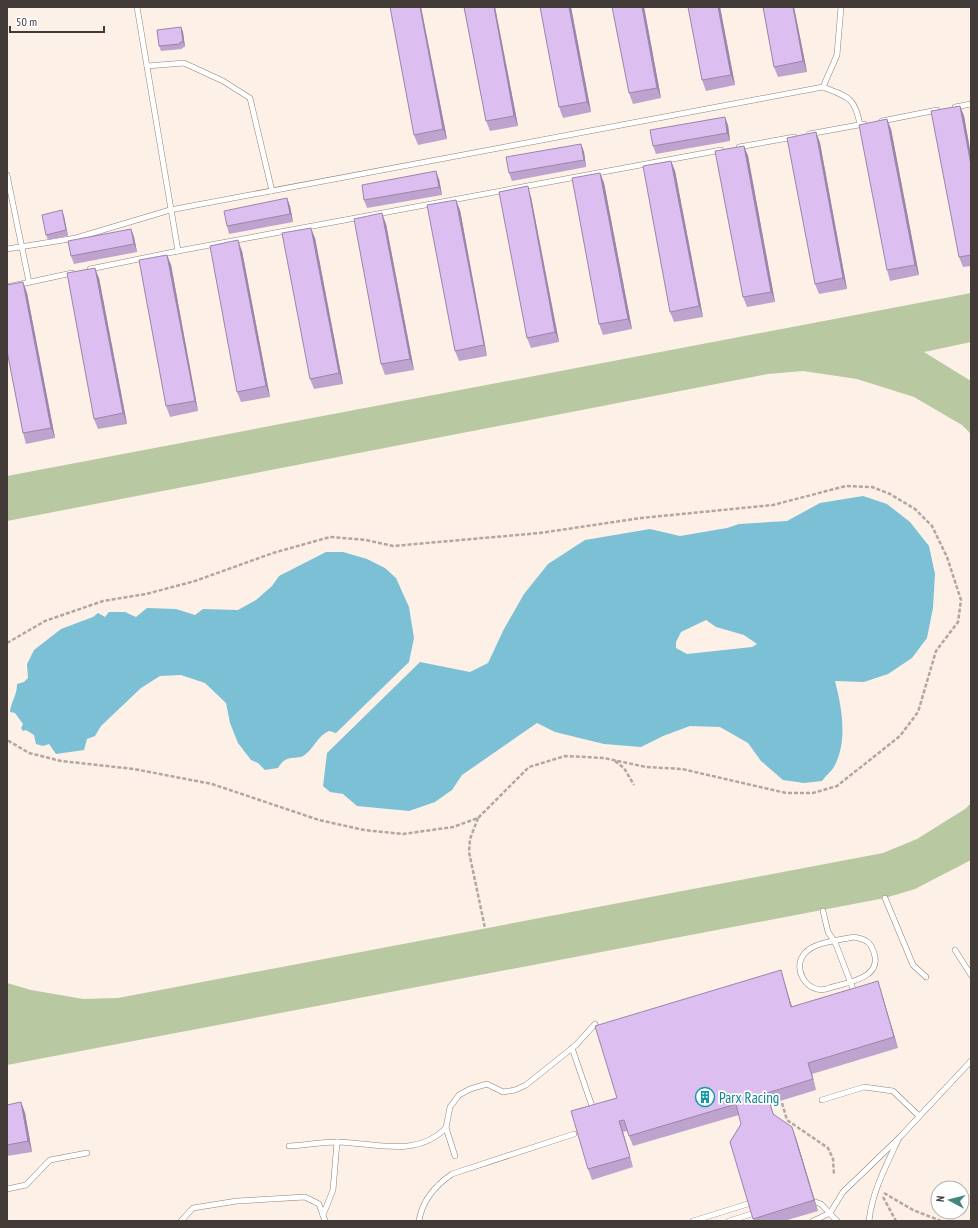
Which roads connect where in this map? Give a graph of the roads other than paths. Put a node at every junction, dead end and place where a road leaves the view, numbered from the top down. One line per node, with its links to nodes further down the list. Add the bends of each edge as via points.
1 (137, 7): 3 (lane)
2 (841, 7): 4 (lane, via 837,55)
3 (147, 66): 16 (lane, via 184,63 250,98); 17 (lane)
4 (823, 86): 10 (lane, via 848,97 857,107); 16 (lane)
5 (971, 104): 6 (lane)
6 (949, 108)
7 (942, 110): 8 (lane)
8 (875, 122)
9 (868, 123): 10 (lane)
10 (860, 125): 11 (lane)
11 (805, 135)
12 (798, 136): 13 (lane)
13 (735, 148)
14 (727, 149): 20 (lane)
15 (7, 175): 18 (lane)
16 (272, 191): 17 (lane)
17 (170, 210): 18 (lane, via 76,238); 20 (lane)
18 (21, 246): 19 (lane); 23 (lane)
19 (7, 249)
20 (178, 251): 21 (lane)
21 (84, 271)
22 (76, 272): 23 (lane)
23 (29, 282): 24 (lane)
24 (7, 287)
25 (885, 898): 30 (lane, via 913,965)
26 (823, 911): 27 (lane, via 828,932)
27 (835, 942): 31 (lane); 31 (lane, via 854,937 863,938 870,944 876,957 876,965 870,975); 31 (lane, via 813,947 805,953 801,960 801,975 813,988 823,990)
28 (955, 950): 29 (lane)
29 (971, 975)
30 (926, 977)
31 (850, 982): 32 (lane)
32 (857, 999)
33 (595, 1024): 34 (lane)
34 (572, 1048): 37 (lane); 39 (lane, via 526,1085 515,1090 503,1092 487,1084 459,1095 450,1107)
35 (971, 1061): 38 (lane)
36 (822, 1100): 38 (lane, via 864,1087 893,1091)
37 (594, 1113)
38 (919, 1116): 41 (lane)
39 (446, 1128): 42 (lane, via 430,1142 416,1146 395,1147); 45 (lane)
40 (574, 1134): 54 (lane, via 452,1174 433,1190 424,1204)
41 (900, 1137): 50 (lane, via 843,1192); 59 (lane, via 878,1183)
42 (337, 1142): 43 (lane); 51 (lane, via 333,1190)
43 (289, 1146)
44 (87, 1153): 46 (lane, via 50,1160 26,1185)
45 (455, 1156)
46 (7, 1189)
47 (763, 1199): 55 (lane)
48 (803, 1199): 50 (lane, via 821,1204)
49 (766, 1209): 56 (lane)
50 (830, 1213): 57 (lane); 58 (lane)
51 (323, 1215): 52 (lane, via 319,1204 305,1197 237,1201 193,1208); 53 (lane)
52 (181, 1221)
53 (325, 1221)
54 (419, 1221)
55 (693, 1221)
56 (729, 1221)
57 (813, 1221)
58 (837, 1221)
59 (869, 1221)

